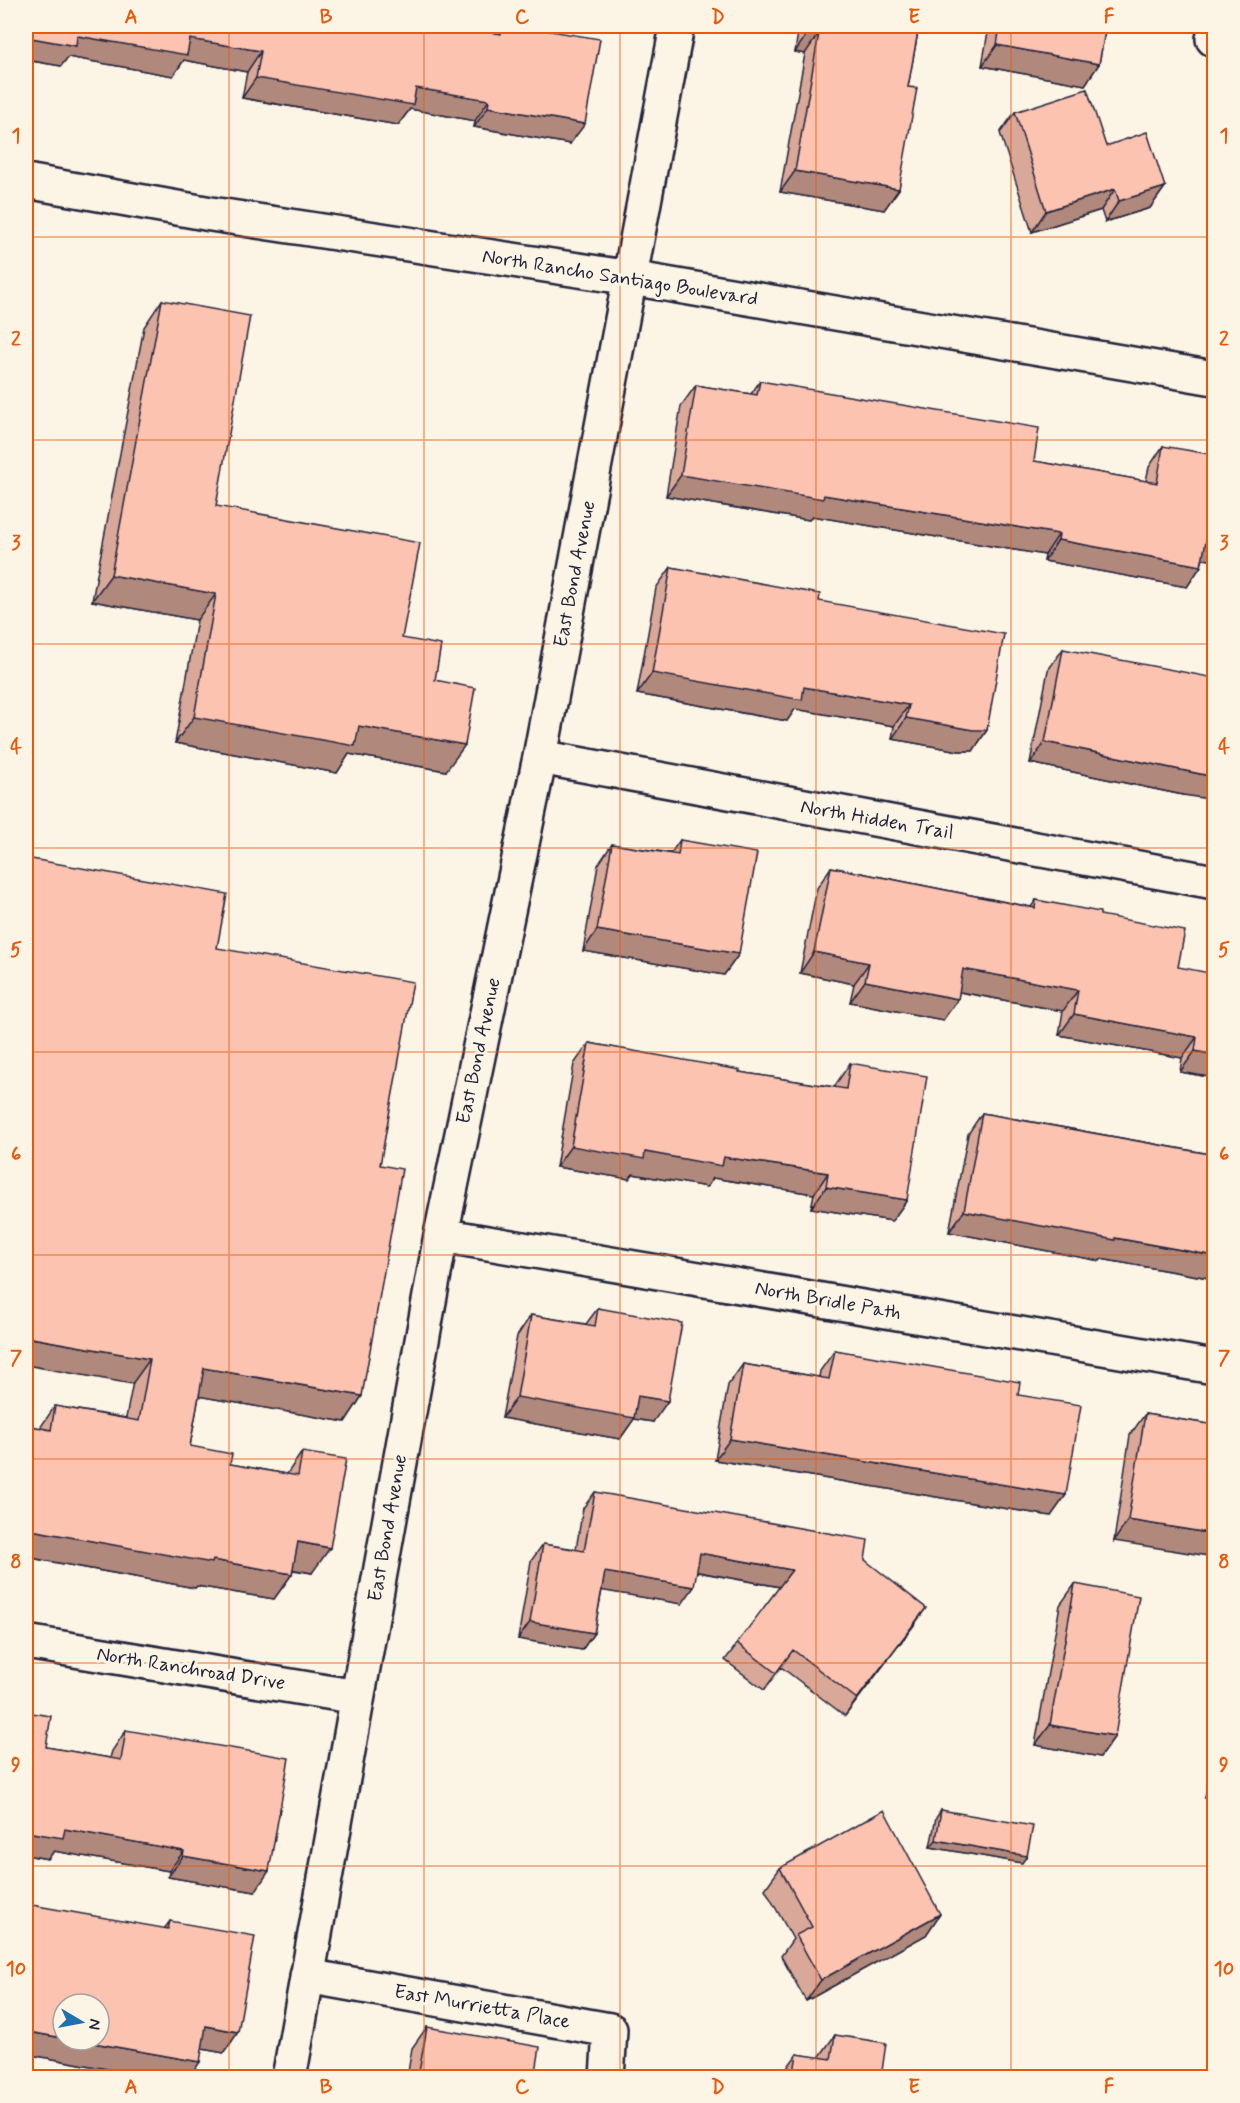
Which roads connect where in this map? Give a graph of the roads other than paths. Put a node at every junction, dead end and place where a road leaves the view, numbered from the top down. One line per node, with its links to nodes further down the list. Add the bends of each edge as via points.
1 (677, 26): 3 (street, East Bond Avenue)
2 (26, 181): 3 (street, North Rancho Santiago Boulevard, via 211,214)
3 (631, 278): 4 (street, North Rancho Santiago Boulevard); 5 (street, East Bond Avenue)
4 (1215, 378)
5 (540, 757): 6 (street, North Hidden Trail); 7 (street, East Bond Avenue)
6 (1215, 882)
7 (441, 1235): 8 (street, North Bridle Path); 10 (street, East Bond Avenue)
8 (1215, 1367)
9 (26, 1642): 10 (street, North Ranchroad Drive)
10 (357, 1697): 11 (street, East Bond Avenue)
11 (307, 1976): 12 (street, East Bond Avenue); 13 (street, East Murrietta Place, via 610,2030)
12 (289, 2078)
13 (608, 2078)

